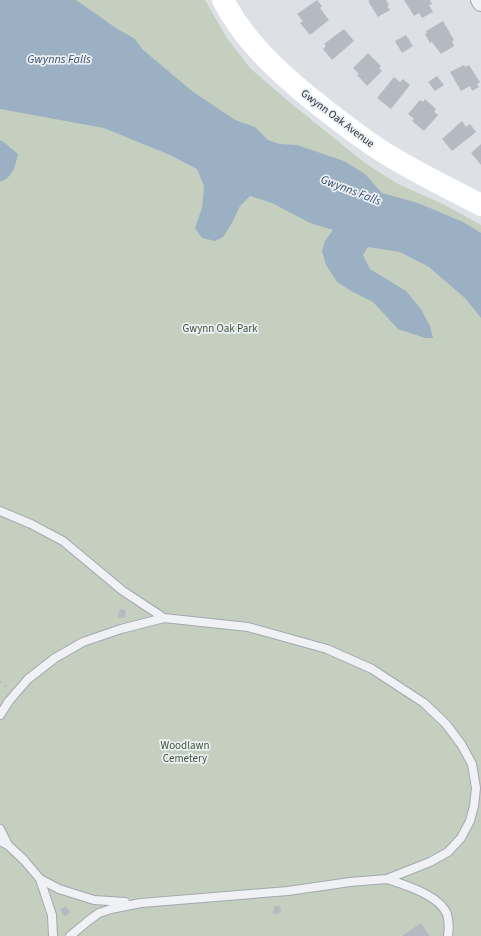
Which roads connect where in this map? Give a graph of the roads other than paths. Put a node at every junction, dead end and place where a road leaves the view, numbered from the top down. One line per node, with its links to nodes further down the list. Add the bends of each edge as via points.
1 (223, 0): 4 (main road, Gwynn Oak Avenue, via 254,46 290,81 333,116 410,168)
2 (479, 0): 3 (street)
3 (481, 3)
4 (481, 205)
5 (0, 511): 6 (lane, via 63,541 123,591)
6 (164, 618): 7 (lane, via 83,642 55,658 28,679); 11 (lane, via 248,626 327,650 372,670 424,703 446,724 472,764 476,788 470,821 461,838 448,852)
7 (0, 715)
8 (0, 829): 10 (lane)
9 (0, 841): 10 (lane)
10 (8, 845): 12 (lane)
11 (387, 879): 13 (lane, via 288,891); 14 (lane, via 419,890 437,902 447,914)
12 (40, 880): 13 (lane, via 94,900); 15 (lane, via 52,915)
13 (141, 903): 16 (lane, via 99,914)
14 (448, 935)
15 (52, 936)
16 (70, 936)

